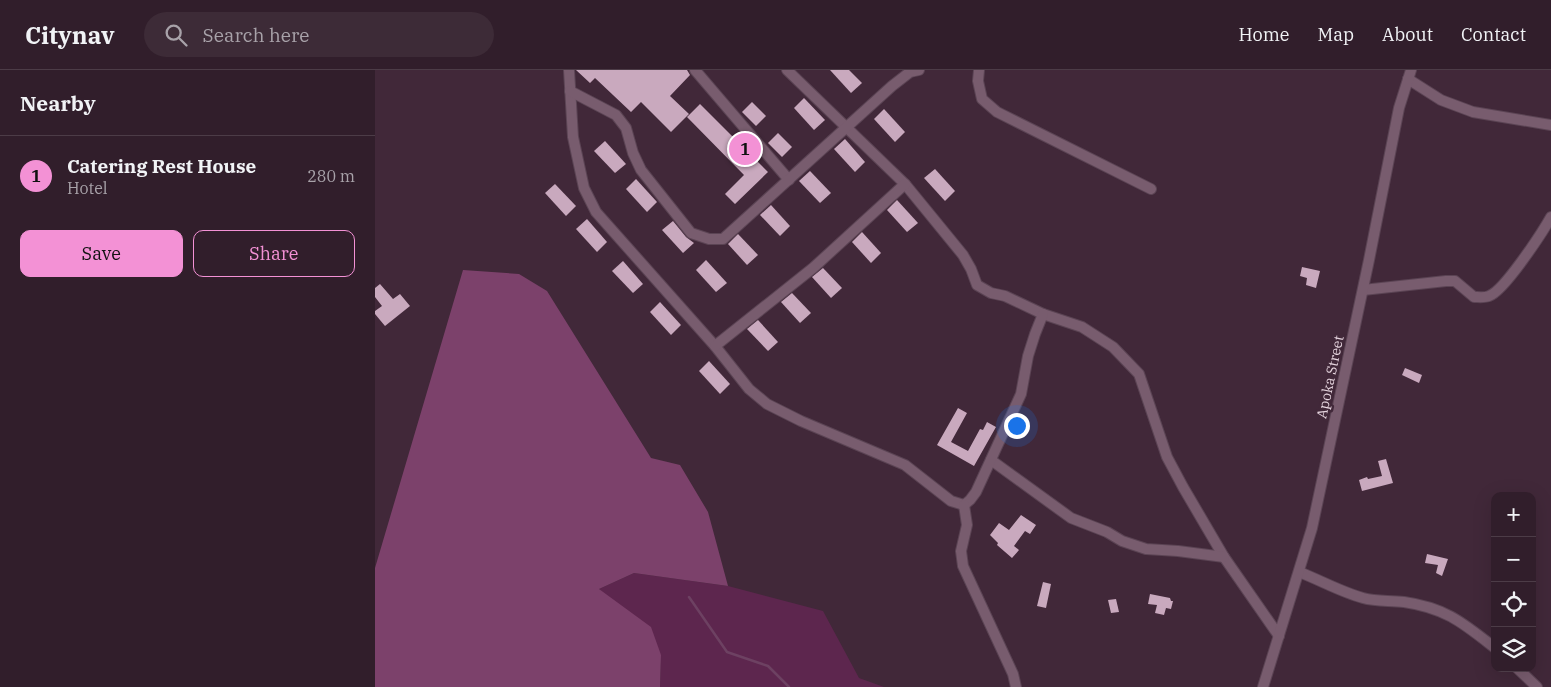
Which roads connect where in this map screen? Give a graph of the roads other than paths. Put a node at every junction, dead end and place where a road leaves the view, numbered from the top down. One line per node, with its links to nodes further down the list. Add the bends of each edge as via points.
1 (569, 70): 7 (street)
2 (787, 70): 9 (street)
3 (919, 70): 9 (street, via 910,72 892,86)
4 (979, 70): 12 (street, via 982,99 997,112)
5 (698, 71): 10 (street)
6 (1409, 75): 8 (street, via 1441,100 1473,112); 14 (street, Apoka Street, via 1399,108)
7 (571, 91): 10 (street, via 617,116 626,128 641,170 691,233 723,240); 16 (street, via 573,137 584,188 596,212)
8 (1551, 125)
9 (847, 127): 10 (street); 11 (street)
10 (789, 180)
11 (905, 184): 15 (street, via 963,255 977,285); 16 (street, via 813,268)
12 (1151, 189)
13 (1551, 217): 14 (street, via 1539,239 1500,288 1489,296 1474,297 1455,281)
14 (1363, 290): 20 (street, Apoka Street, via 1312,528)
15 (1043, 314): 17 (street, via 1028,356 1021,394); 19 (street, via 1081,327 1113,347 1139,374 1167,457)
16 (715, 346): 18 (street, via 749,389 767,404 905,465 951,501)
17 (991, 460): 18 (street, via 976,492); 19 (street, via 1071,518 1123,541 1146,549)
18 (964, 505): 24 (street, via 967,525 961,552 963,566)
19 (1224, 557): 21 (street)
20 (1299, 572): 21 (street, Apoka Street); 22 (street, via 1375,601 1403,602 1440,610 1462,622)
21 (1279, 636): 25 (street, Apoka Street)
22 (1491, 645)
23 (1521, 672): 26 (street)
24 (1016, 687)
25 (1263, 687)
26 (1537, 687)

